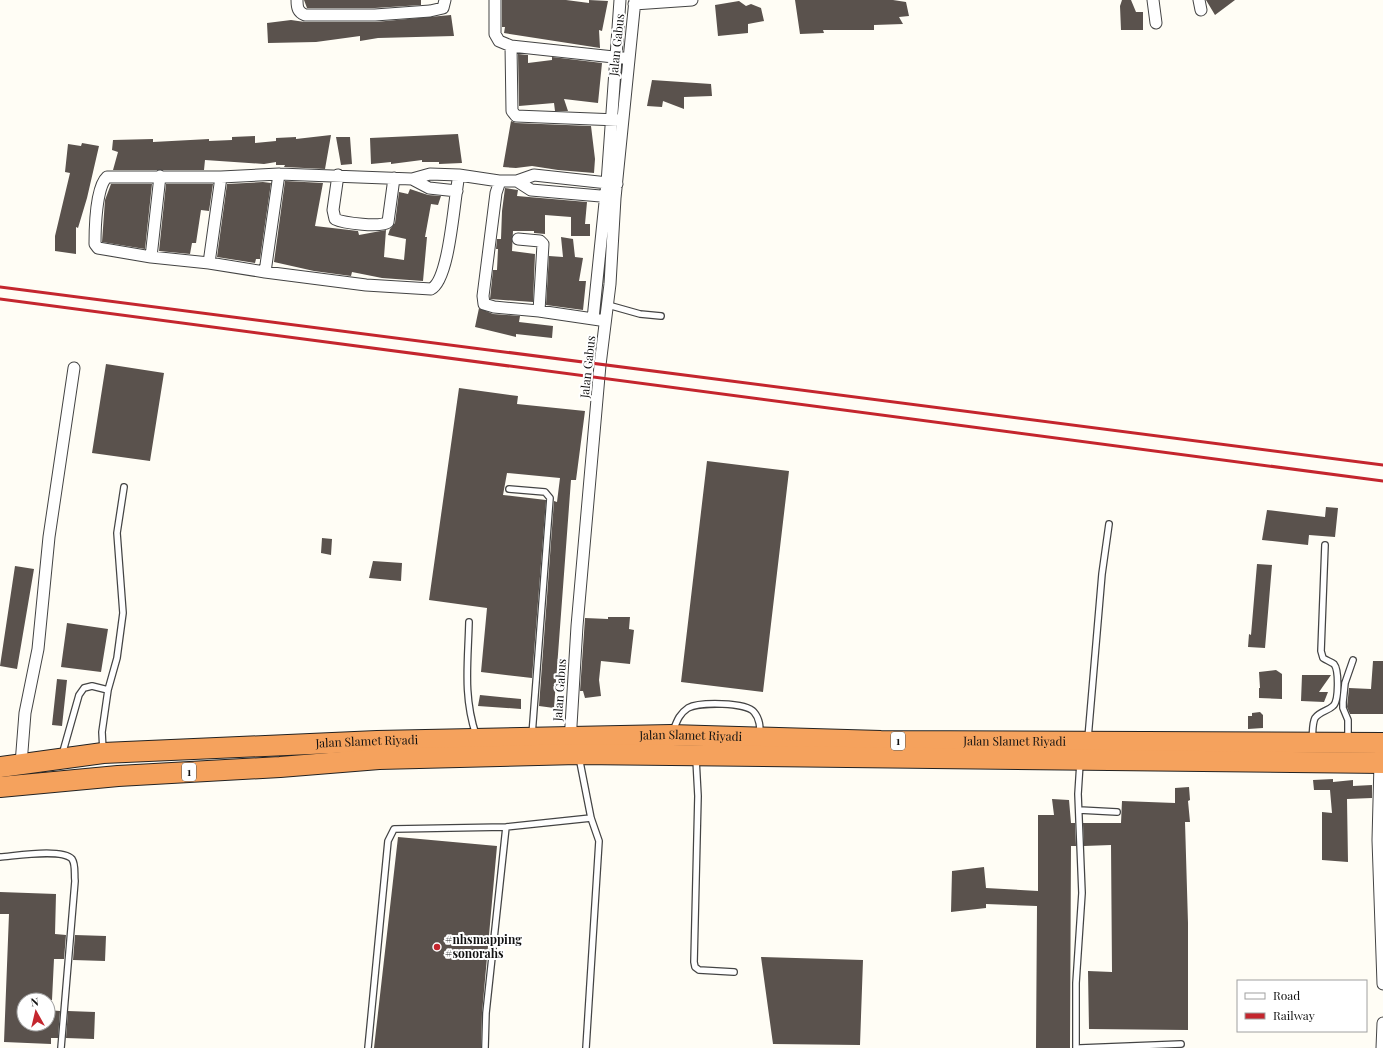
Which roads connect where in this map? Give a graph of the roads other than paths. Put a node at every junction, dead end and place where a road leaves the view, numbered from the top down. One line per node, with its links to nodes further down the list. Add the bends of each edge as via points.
1 (297, 0): 2 (street, via 300,13 305,15 375,15 439,10 443,8)
2 (445, 0)
3 (495, 0): 9 (street, via 495,34 499,41)
4 (620, 0): 10 (street)
5 (692, 0): 7 (street)
6 (1153, 0): 8 (street)
7 (635, 2): 11 (street, Jalan Gabus)
8 (1156, 23)
9 (511, 46): 10 (street); 12 (street, via 512,111 516,116)
10 (616, 58): 11 (street); 12 (street)
11 (630, 58): 13 (street, Jalan Gabus)
12 (610, 120): 13 (street); 23 (street)
13 (622, 121): 23 (street, Jalan Gabus)
14 (279, 174): 15 (street); 18 (street); 29 (street)
15 (338, 175): 19 (street); 19 (street, via 333,210 335,219 378,225 388,222)
16 (459, 175): 20 (street, via 430,174); 21 (street); 24 (street)
17 (160, 176): 18 (street); 27 (street); 27 (street, via 107,178 103,181 95,225 95,244 98,248)
18 (221, 177): 28 (street)
19 (394, 178): 20 (street)
20 (412, 179): 24 (street, via 429,188)
21 (500, 181): 22 (street); 31 (street, via 494,208 484,304)
22 (517, 182): 23 (street, via 534,175); 25 (street, via 531,190)
23 (612, 183): 25 (street)
24 (457, 191): 29 (street, via 447,254 439,282 431,289 366,285)
25 (611, 197): 30 (street, Jalan Gabus); 33 (street)
26 (518, 239): 31 (street, via 540,240 543,244)
27 (150, 257): 28 (street)
28 (209, 263): 29 (street)
29 (265, 272)
30 (608, 305): 32 (lane, via 640,314); 34 (street, Jalan Gabus)
31 (538, 311): 33 (street)
32 (661, 316)
33 (593, 319): 34 (street)
34 (606, 321): 50 (street, Jalan Gabus, via 577,626)
35 (74, 368): 58 (street, via 49,538 38,649 26,713)
36 (124, 487): 42 (lane, via 117,533 123,613 118,658)
37 (509, 489): 45 (lane, via 545,492 550,498)
38 (1109, 524): 52 (lane)
39 (1325, 545): 54 (lane, via 1320,651 1323,658 1333,663 1338,675 1334,706 1320,713 1313,723)
40 (469, 622): 46 (lane, via 466,694)
41 (1353, 660): 47 (lane, via 1345,683 1343,702 1348,720)
42 (108, 690): 53 (lane, via 102,732); 56 (lane, via 92,686 84,688 79,695)
43 (671, 735): 44 (highway, Jalan Slamet Riyadi / 1); 44 (lane, via 678,716 696,705 708,704 747,707 754,711 760,721); 50 (highway, Jalan Slamet Riyadi / 1)
44 (760, 737): 52 (highway, Jalan Slamet Riyadi / 1)
45 (531, 738): 46 (highway, Jalan Slamet Riyadi / 1); 50 (highway, Jalan Slamet Riyadi / 1)
46 (477, 739): 49 (highway, Jalan Slamet Riyadi / 1)
47 (1348, 743): 48 (highway, Jalan Slamet Riyadi / 1); 54 (highway, Jalan Slamet Riyadi / 1)
48 (1383, 743)
49 (414, 749): 50 (highway, Jalan Slamet Riyadi / 1); 51 (highway, Jalan Slamet Riyadi / 1)
50 (573, 749): 55 (highway, Jalan Slamet Riyadi / 1); 63 (lane)
51 (378, 750): 53 (highway, Jalan Slamet Riyadi / 1); 60 (highway, Jalan Slamet Riyadi / 1, via 280,767 118,776)
52 (1084, 751): 54 (highway, Jalan Slamet Riyadi / 1); 55 (highway, Jalan Slamet Riyadi / 1); 61 (lane)
53 (103, 753): 56 (highway, Jalan Slamet Riyadi / 1)
54 (1311, 753): 57 (highway, Jalan Slamet Riyadi / 1)
55 (696, 755): 66 (lane, via 698,796 694,962 699,970)
56 (61, 758): 58 (highway, Jalan Slamet Riyadi / 1)
57 (1381, 763): 67 (street, via 1378,840)
58 (21, 764): 59 (highway, Jalan Slamet Riyadi / 1)
59 (0, 767)
60 (0, 787)
61 (1079, 810): 62 (lane); 74 (lane, via 1082,893 1076,983)
62 (1117, 812)
63 (591, 818): 64 (lane); 73 (lane, via 598,848)
64 (506, 827): 71 (lane, via 394,829 390,834); 72 (lane, via 486,1013)
65 (0, 857): 70 (lane, via 54,853 67,855 74,863 75,881)
66 (734, 972)
67 (1383, 984)
68 (1383, 1023): 76 (street)
69 (1181, 1044): 75 (lane)
70 (61, 1048)
71 (368, 1048)
72 (485, 1048)
73 (586, 1048)
74 (1076, 1048)
75 (1080, 1048)
76 (1382, 1048)

